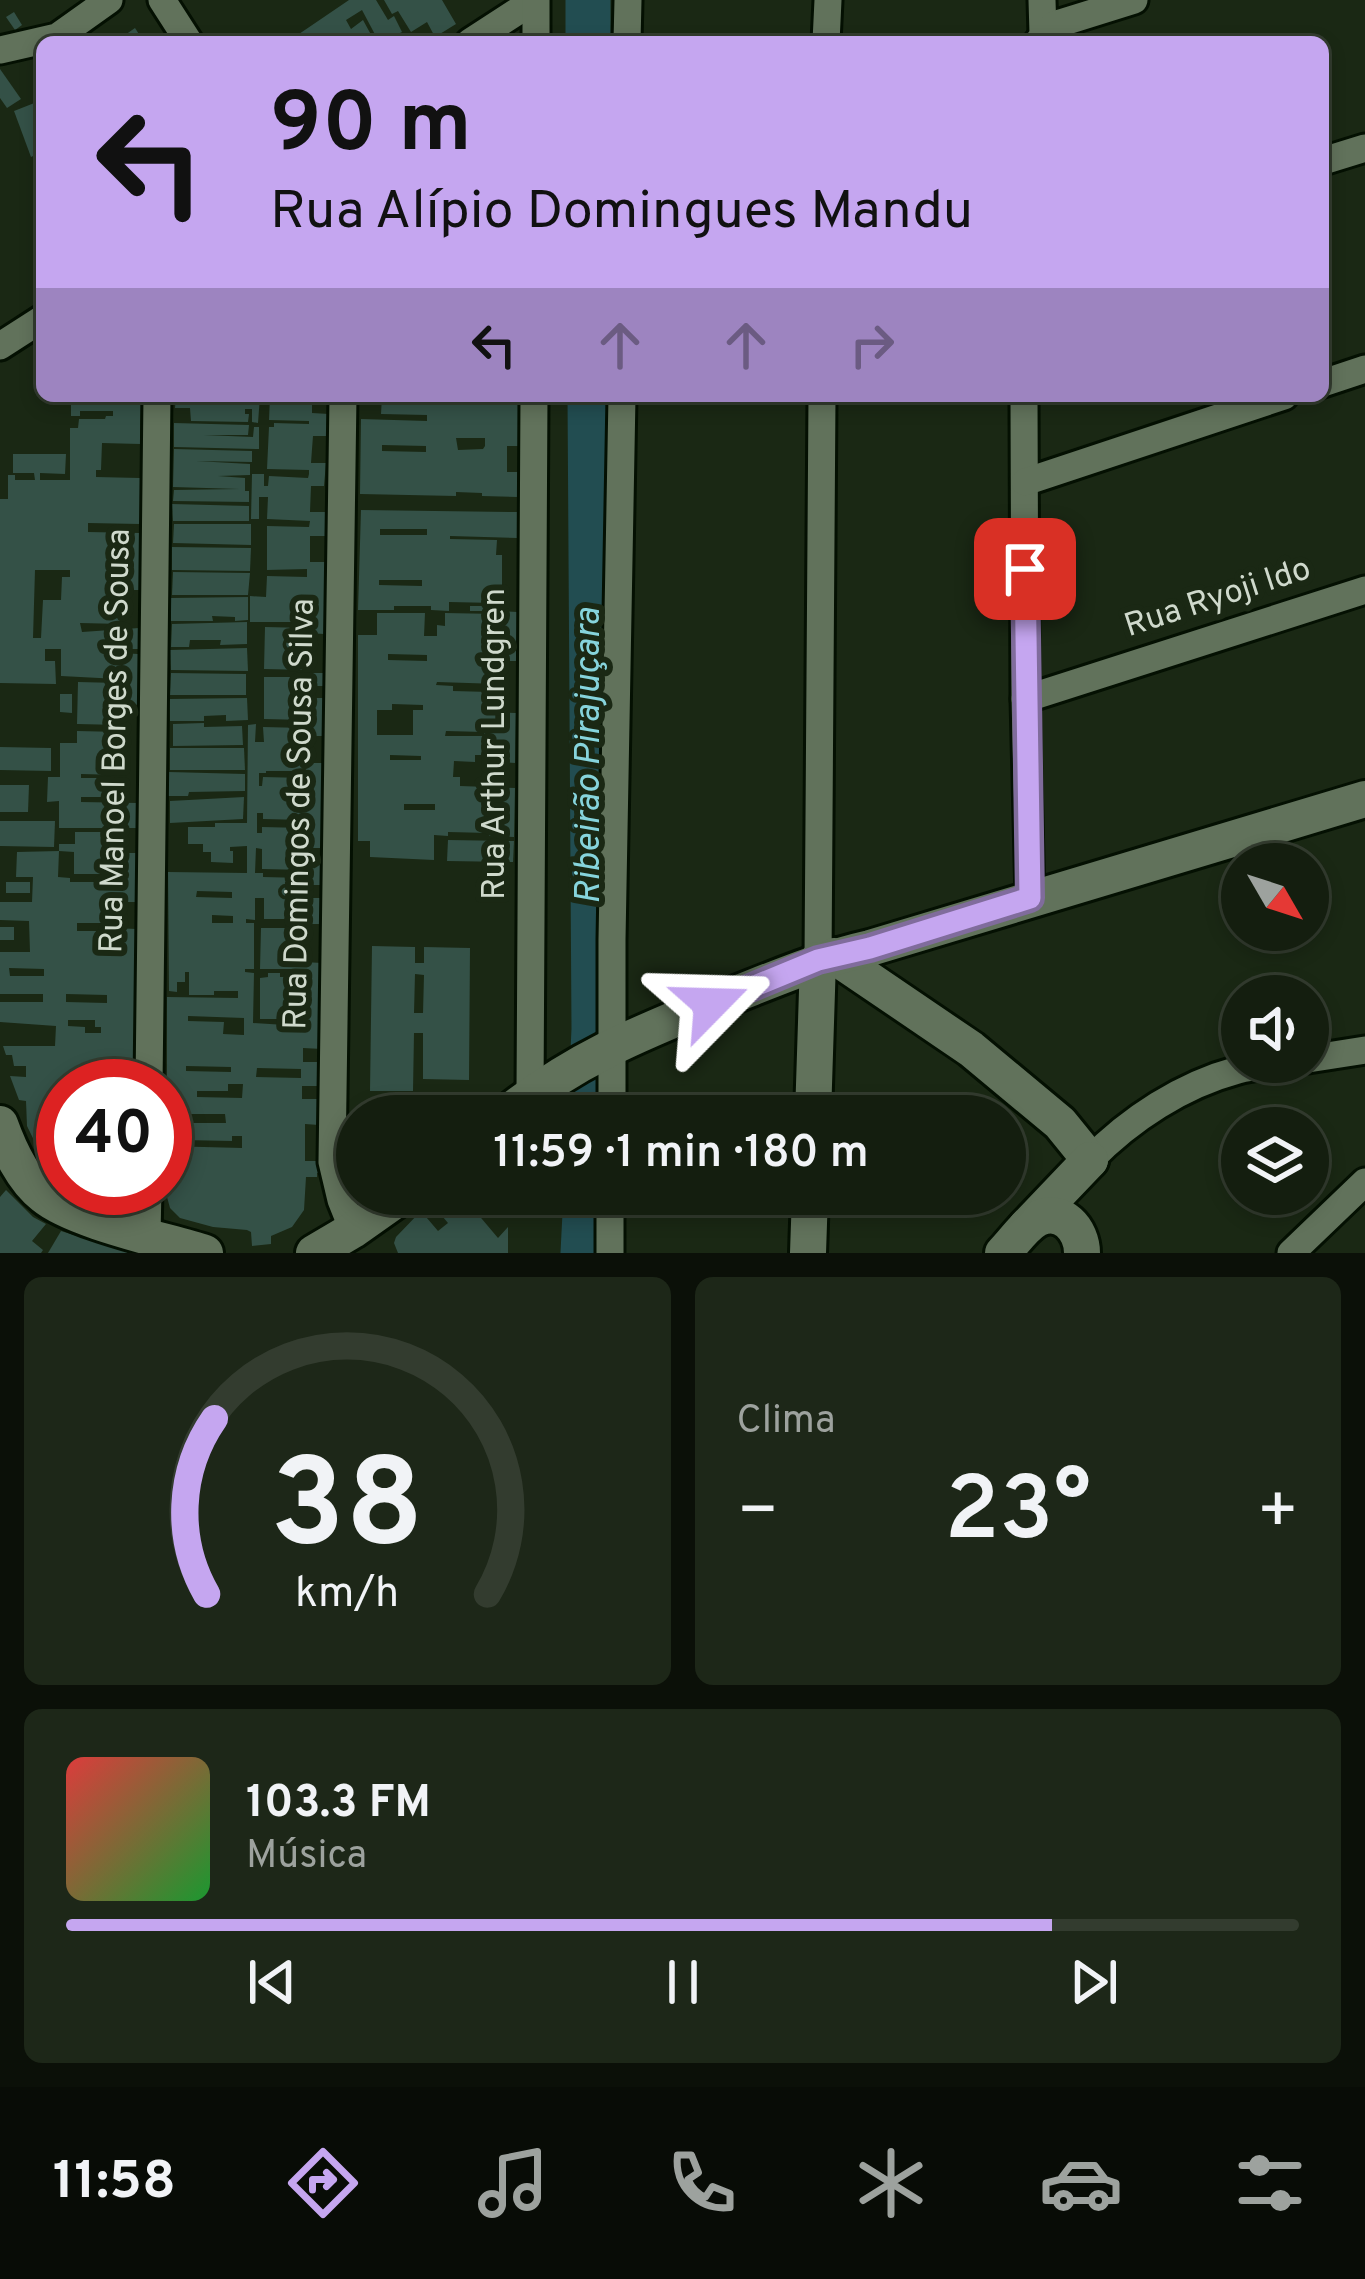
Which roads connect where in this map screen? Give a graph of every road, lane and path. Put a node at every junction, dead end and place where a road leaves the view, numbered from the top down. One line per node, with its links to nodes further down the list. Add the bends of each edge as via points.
1 (109, 0): 8 (street)
2 (162, 0): 9 (street)
3 (535, 0): 10 (street); 11 (street)
4 (628, 0): 12 (street)
5 (827, 0): 13 (street)
6 (1042, 0): 14 (street)
7 (1134, 0): 15 (street, via 1071,18)
8 (59, 36)
9 (185, 36)
10 (479, 36)
11 (536, 36)
12 (628, 36)
13 (826, 36)
14 (1040, 36)
15 (1042, 36)
16 (36, 42): 17 (street)
17 (0, 50)
18 (1365, 148): 19 (street)
19 (1329, 159)
20 (36, 323): 21 (street)
21 (0, 346)
22 (1365, 369): 23 (street)
23 (1329, 381)
24 (157, 402): 40 (street, Rua Manoel Borges de Sousa)
25 (343, 402): 54 (street, Rua Domingos de Sousa Silva, via 332,1162 340,1200)
26 (534, 402): 42 (street, Rua Arthur Lundgren)
27 (622, 402): 37 (street)
28 (822, 402): 36 (street)
29 (1024, 402): 31 (street)
30 (1265, 402): 31 (street)
31 (1025, 482): 33 (street)
32 (1365, 590): 33 (street, Rua Ryoji Ido)
33 (1025, 699): 35 (street)
34 (1365, 800): 35 (street)
35 (1030, 898): 36 (street)
36 (826, 958): 37 (street); 45 (street); 47 (street, via 971,1049 1060,1123)
37 (605, 1049): 43 (street); 44 (street)
38 (1365, 1050): 39 (street)
39 (1329, 1056)
40 (149, 1059)
41 (1221, 1077): 47 (street, via 1172,1096)
42 (529, 1095)
43 (532, 1095)
44 (610, 1095)
45 (815, 1095)
46 (0, 1124): 53 (street, via 44,1196)
47 (1090, 1160): 55 (street); 56 (street)
48 (1365, 1181): 61 (street)
49 (147, 1215): 53 (street)
50 (386, 1215): 54 (street)
51 (610, 1215): 59 (street)
52 (809, 1215): 60 (street)
53 (147, 1235): 57 (street)
54 (363, 1242): 58 (street)
55 (1015, 1244): 56 (street, via 1038,1218 1057,1216)
56 (1081, 1244)
57 (205, 1253)
58 (314, 1253)
59 (610, 1253)
60 (808, 1253)
61 (1292, 1253)

